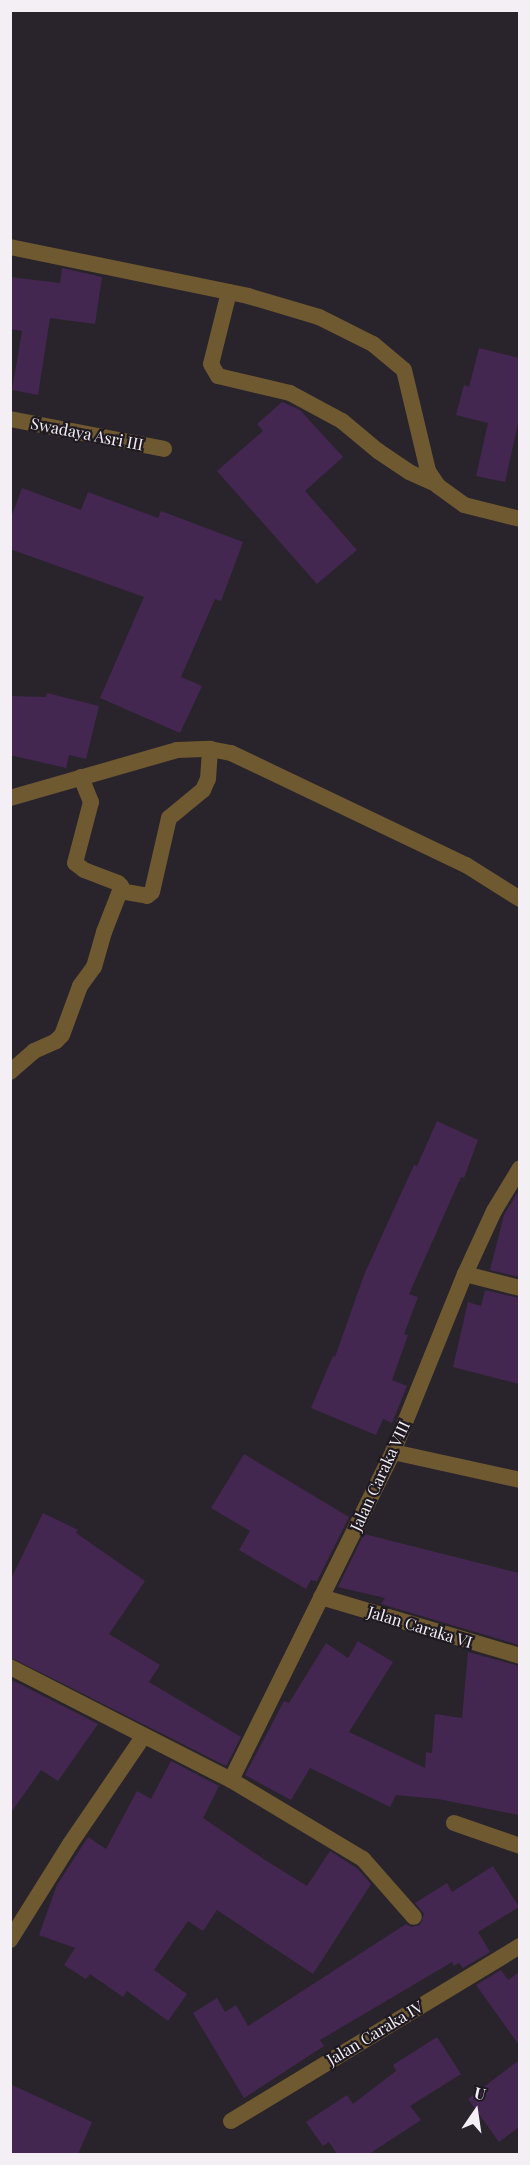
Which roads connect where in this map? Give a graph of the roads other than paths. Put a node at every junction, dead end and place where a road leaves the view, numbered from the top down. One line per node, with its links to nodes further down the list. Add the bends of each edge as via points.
1 (10, 247): 2 (street)
2 (229, 292): 5 (street, via 319,317 373,344 404,370 428,471); 5 (street, via 211,364 218,376 290,393 342,421 409,472)
3 (10, 419): 4 (street, Swadaya Asri III)
4 (164, 449)
5 (438, 486): 6 (street, via 464,505)
6 (519, 519)
7 (210, 749): 8 (street, via 177,750); 10 (street, via 208,779 203,790 169,818 152,892 147,896); 11 (street, via 231,753 466,865)
8 (81, 777): 9 (street); 10 (street, via 91,802 75,863 118,883)
9 (10, 798)
10 (120, 891): 12 (street, via 94,967 80,986 62,1035 34,1051)
11 (519, 899)
12 (10, 1072)
13 (519, 1168): 14 (street, Jalan Caraka VIII)
14 (465, 1274): 15 (street); 16 (street, Jalan Caraka VIII)
15 (519, 1288)
16 (393, 1452): 17 (street); 18 (street, Jalan Caraka VIII)
17 (519, 1480)
18 (321, 1597): 19 (street, Jalan Caraka VI); 22 (street, Jalan Caraka VIII)
19 (519, 1656)
20 (10, 1667): 21 (street)
21 (143, 1737): 22 (street); 26 (street)
22 (231, 1780): 25 (street, via 363,1859)
23 (454, 1823): 24 (street)
24 (519, 1846)
25 (414, 1917)
26 (10, 1940)
27 (519, 1946): 28 (street, Jalan Caraka IV)
28 (231, 2121)

